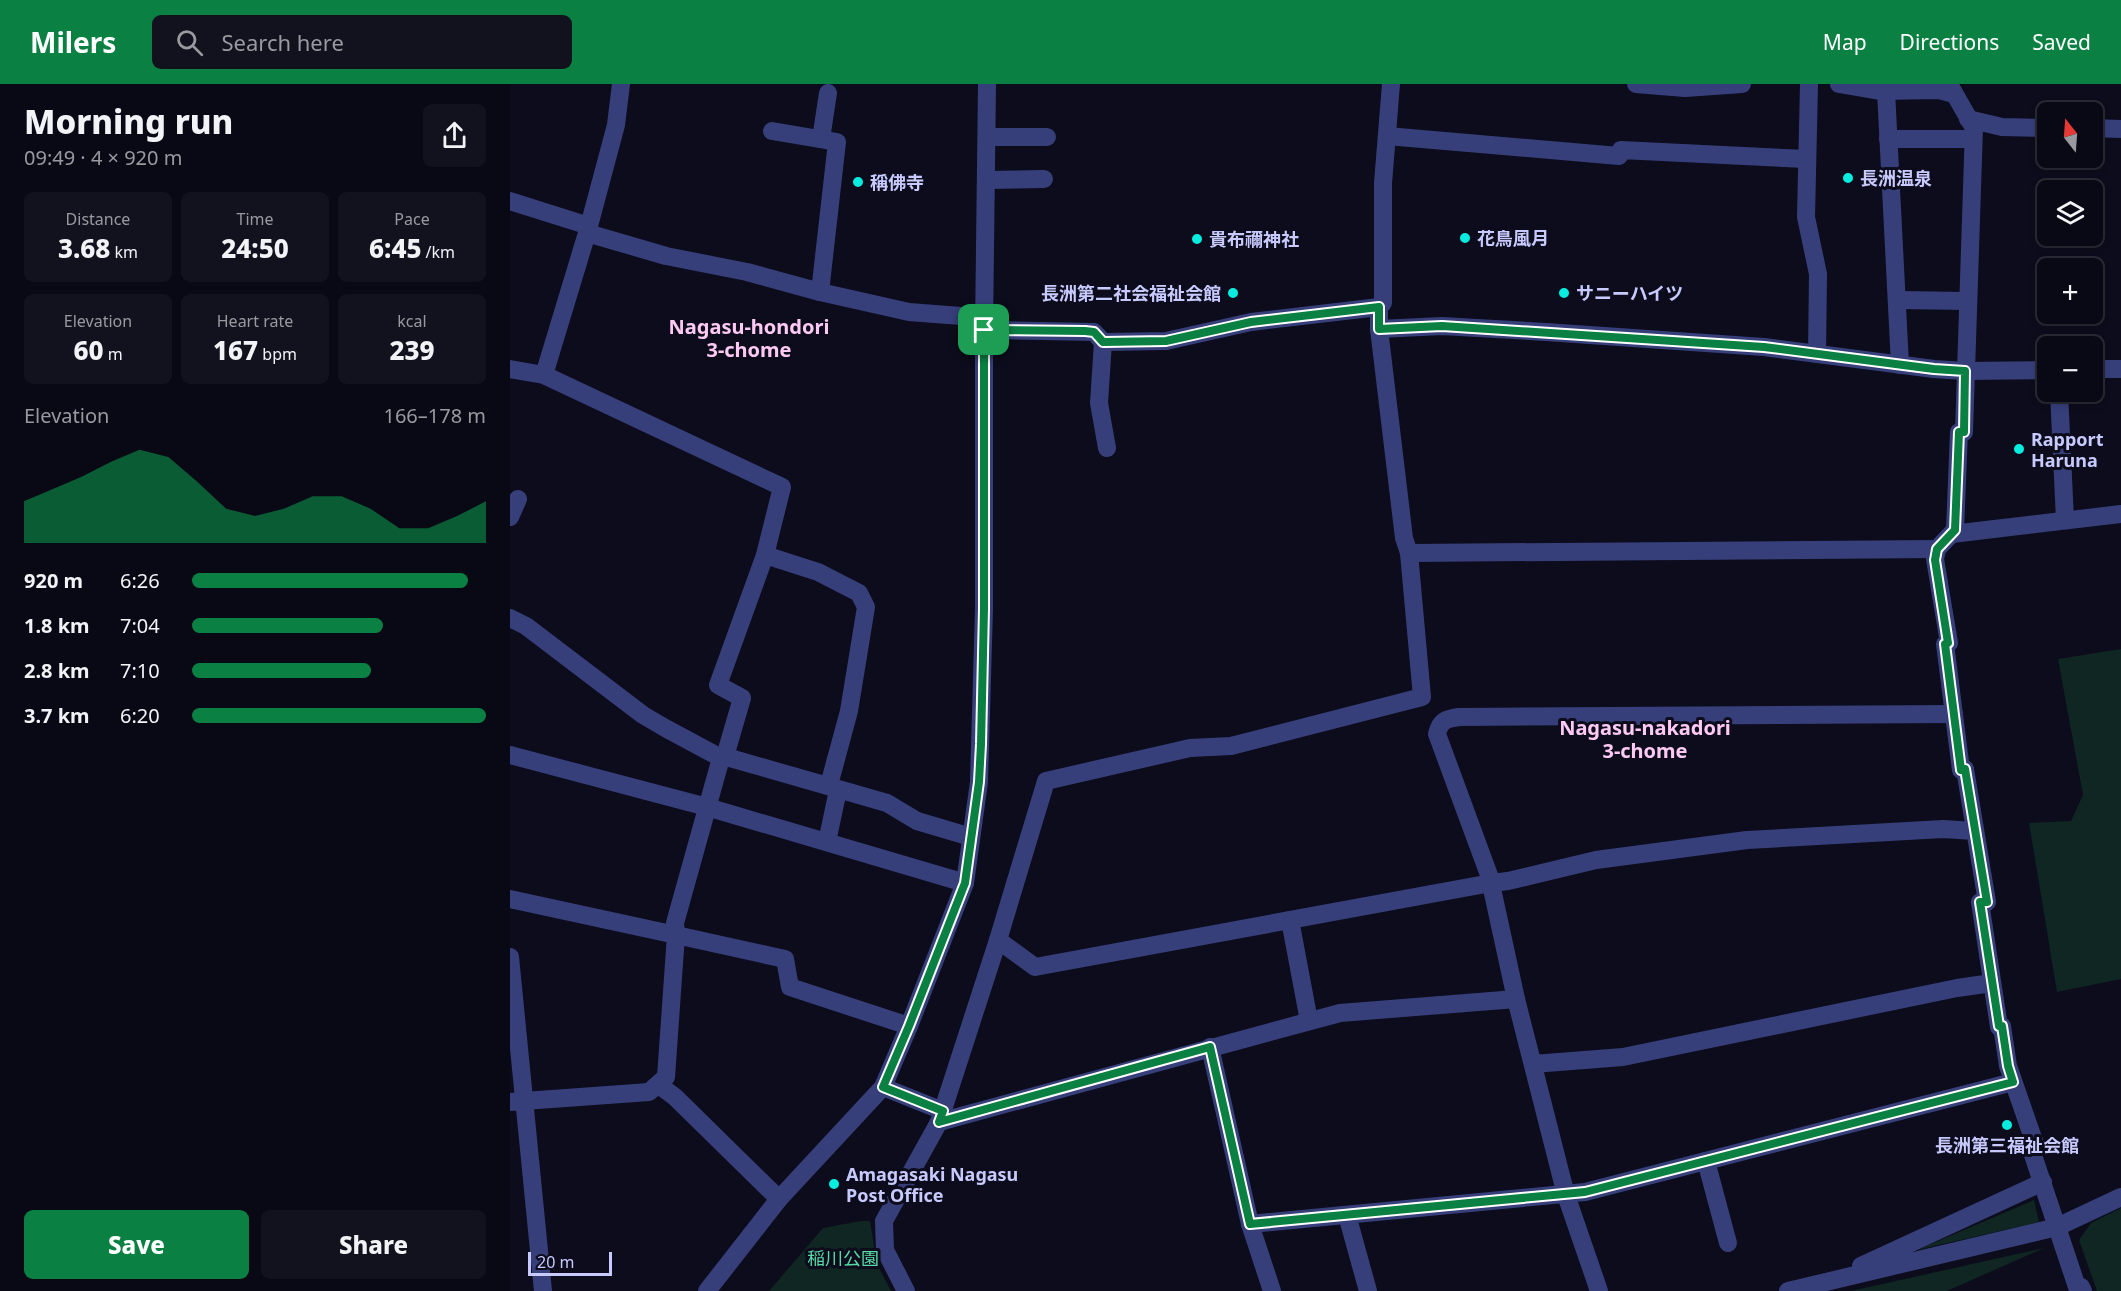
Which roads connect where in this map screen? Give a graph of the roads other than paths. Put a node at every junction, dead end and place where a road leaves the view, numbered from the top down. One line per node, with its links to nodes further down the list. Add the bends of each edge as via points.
1 (621, 84): 26 (street, via 616,125)
2 (987, 84): 17 (street)
3 (1391, 84): 16 (street)
4 (1636, 84): 5 (street, via 1685,88)
5 (1742, 84)
6 (1809, 84): 22 (street)
7 (1839, 84): 9 (street)
8 (1951, 89): 9 (street); 11 (street)
9 (1886, 91): 20 (street)
10 (828, 93): 19 (street)
11 (1968, 119): 12 (street, via 2002,127); 21 (street, via 1974,128)
12 (2037, 128)
13 (2103, 128): 14 (street)
14 (2121, 129)
15 (772, 131): 19 (street)
16 (1387, 136): 22 (street, via 1619,156 1621,150); 30 (street, via 1383,303)
17 (987, 137): 18 (street); 24 (street)
18 (1047, 137)
19 (821, 139): 27 (street, via 837,142)
20 (1888, 139): 21 (street); 28 (street)
21 (1973, 139): 29 (street)
22 (1806, 159): 34 (street, via 1806,218 1818,274)
23 (1044, 179): 24 (street)
24 (986, 180): 31 (street)
25 (510, 201): 26 (street)
26 (588, 229): 27 (street, via 666,256); 41 (street)
27 (820, 292): 31 (street, via 909,312 974,317)
28 (1897, 300): 29 (street); 35 (street)
29 (1968, 301): 40 (street)
30 (1379, 307): 32 (street); 33 (street, via 1251,322 1166,341)
31 (985, 325): 33 (street, via 1094,332); 61 (street, via 981,733)
32 (1379, 329): 34 (street, via 1442,326 1764,347); 50 (street)
33 (1103, 342): 43 (street, via 1099,403)
34 (1817, 354): 35 (street)
35 (1900, 365): 40 (street)
36 (510, 369): 41 (street)
37 (2103, 369): 38 (street)
38 (2121, 369)
39 (2037, 370): 40 (street)
40 (1965, 371): 48 (street, via 1964,432 1959,432)
41 (544, 375): 51 (street, via 782,488)
42 (2059, 402): 47 (street)
43 (1107, 448)
44 (518, 499): 46 (street)
45 (2121, 514): 47 (street)
46 (510, 517)
47 (2065, 520): 48 (street)
48 (1952, 534): 49 (street)
49 (1937, 549): 50 (street); 54 (street, via 1935,560)
50 (1409, 553): 53 (street)
51 (765, 555): 57 (street, via 718,686 742,698); 58 (street, via 818,572 859,593 866,606)
52 (510, 618): 57 (street, via 643,715)
53 (1422, 697): 55 (street); 68 (street, via 1231,746 1190,748 1046,781)
54 (1954, 714): 55 (street, via 1459,717); 60 (street, via 1961,770 1965,769)
55 (1439, 724): 64 (street, via 1439,741)
56 (510, 755): 59 (street)
57 (722, 757): 58 (street); 59 (street)
58 (834, 787): 61 (street, via 887,803 917,821); 62 (street)
59 (706, 807): 62 (street); 67 (street, via 675,923)
60 (1975, 831): 64 (street, via 1944,829 1748,840 1596,861); 70 (street, via 1987,902 1980,902)
61 (971, 837): 63 (street)
62 (827, 842): 63 (street)
63 (965, 883): 73 (street)
64 (1491, 883): 66 (street); 71 (street)
65 (510, 899): 67 (street)
66 (1290, 920): 68 (street, via 1035,967); 72 (street)
67 (676, 935): 73 (street, via 785,959 790,987); 77 (street, via 666,1077)
68 (998, 940): 80 (street)
69 (510, 957): 79 (street)
70 (1992, 983): 75 (street, via 1623,1057); 76 (street)
71 (1516, 999): 72 (street, via 1340,1013); 75 (street)
72 (1309, 1021): 74 (street)
73 (909, 1026): 78 (street)
74 (1210, 1047): 80 (street); 87 (street)
75 (1533, 1064): 83 (street)
76 (2013, 1082): 81 (street); 82 (street, via 2035,1144 2030,1146)
77 (659, 1085): 79 (street, via 649,1092); 85 (street)
78 (883, 1087): 80 (street); 85 (street)
79 (518, 1102): 91 (street)
80 (941, 1116): 93 (street, via 884,1221 885,1250)
81 (1706, 1161): 83 (street); 89 (street)
82 (2043, 1182): 88 (street); 90 (street)
83 (1566, 1195): 86 (street); 96 (street)
84 (2121, 1197): 88 (street)
85 (779, 1199): 92 (street)
86 (1347, 1215): 87 (street); 95 (street)
87 (1250, 1224): 94 (street)
88 (2057, 1227): 90 (street); 98 (street, via 2077,1287)
89 (1728, 1243)
90 (1827, 1282): 97 (street)
91 (543, 1291)
92 (706, 1291)
93 (906, 1291)
94 (1272, 1291)
95 (1368, 1291)
96 (1599, 1291)
97 (1788, 1291)
98 (2083, 1291)

